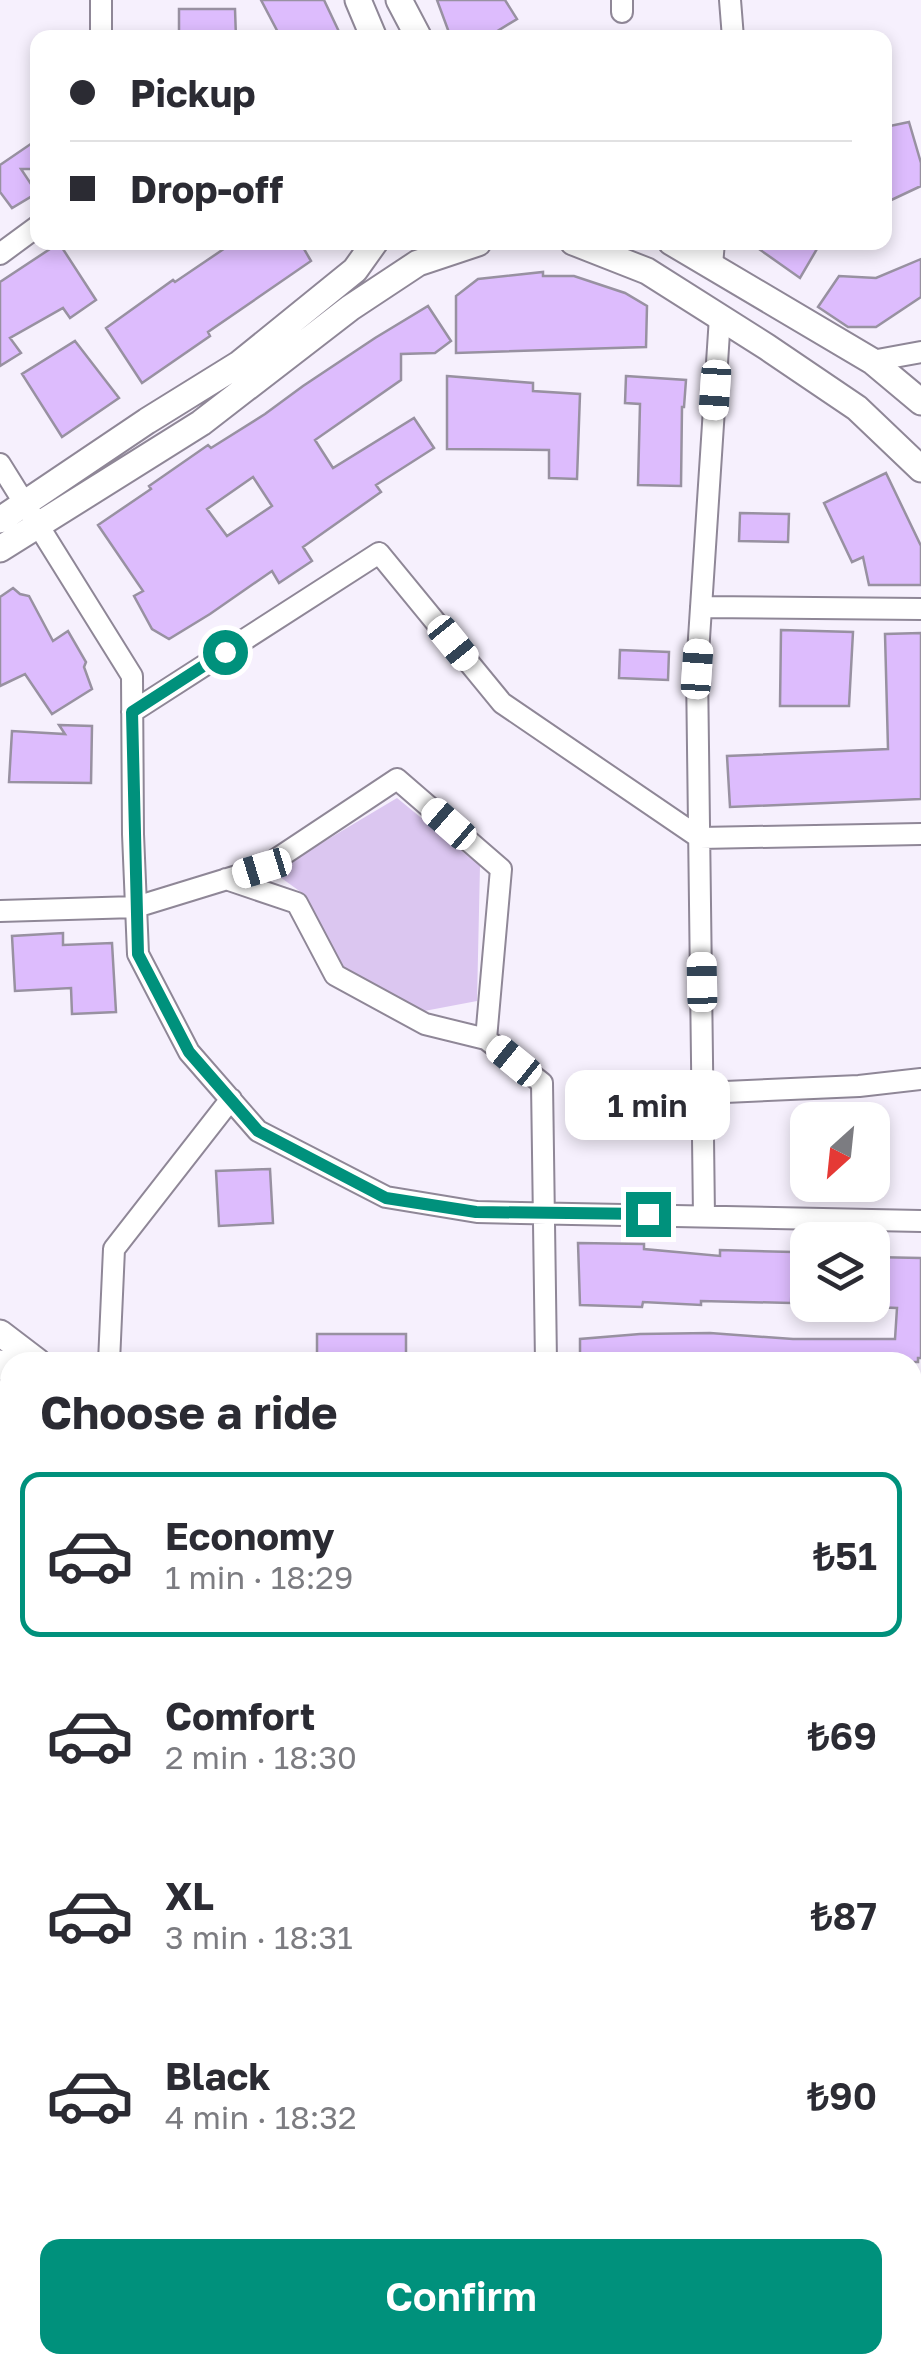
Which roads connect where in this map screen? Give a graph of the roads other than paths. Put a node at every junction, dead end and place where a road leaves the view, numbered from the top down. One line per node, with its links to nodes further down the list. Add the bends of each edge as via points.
1 (101, 0): 5 (street)
2 (358, 0): 6 (main road)
3 (400, 0): 7 (main road)
4 (730, 0): 8 (street)
5 (101, 30)
6 (371, 30)
7 (415, 30)
8 (733, 30)
9 (30, 232): 13 (street)
10 (369, 250): 21 (main road, via 355,270 240,364 147,421)
11 (458, 250): 21 (main road, via 418,263 350,308 202,423)
12 (593, 250): 15 (main road, via 647,271)
13 (0, 254)
14 (713, 254): 17 (main road)
15 (720, 317): 20 (main road, via 857,408); 24 (street)
16 (921, 352): 17 (street)
17 (872, 360): 18 (main road)
18 (921, 402)
19 (0, 464): 21 (street)
20 (921, 468)
21 (32, 515): 22 (main road); 23 (main road); 26 (street, via 132,676)
22 (0, 520)
23 (0, 550)
24 (701, 607): 25 (street); 28 (street)
25 (921, 609)
26 (132, 712): 28 (street, via 380,553 502,702); 30 (street)
27 (921, 834): 28 (street)
28 (700, 838): 34 (street)
29 (226, 879): 30 (street); 32 (street, via 297,902 335,975 426,1024); 32 (street, via 262,868 397,779 501,869)
30 (136, 906): 31 (street); 35 (street, via 138,954 189,1052)
31 (0, 911)
32 (486, 1039): 36 (street, via 542,1083)
33 (921, 1079): 34 (street)
34 (703, 1093): 37 (street)
35 (230, 1100): 36 (street, via 258,1131 386,1198 476,1212); 41 (street, via 114,1248)
36 (545, 1212): 37 (street); 42 (street)
37 (704, 1216): 38 (street)
38 (921, 1221)
39 (0, 1333): 40 (main road)
40 (25, 1352)
41 (109, 1352)
42 (546, 1352)

